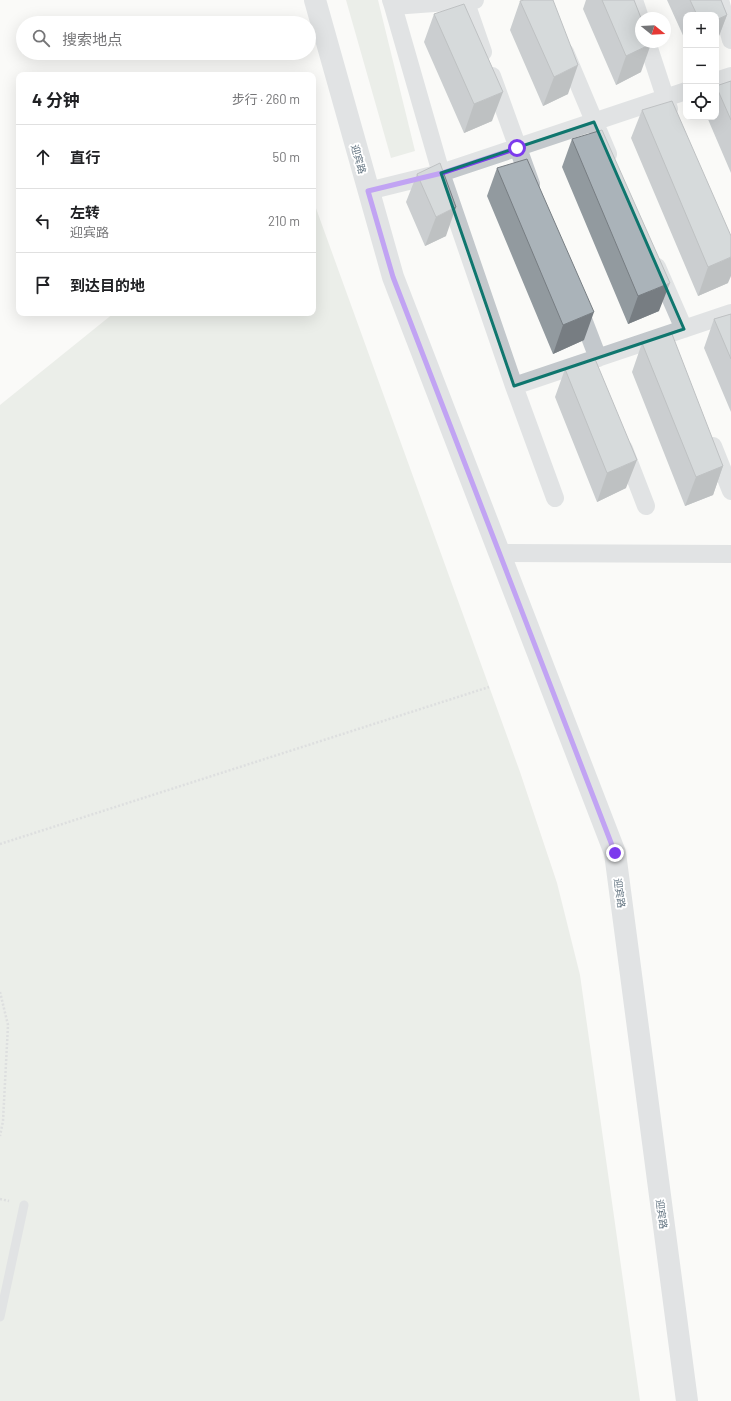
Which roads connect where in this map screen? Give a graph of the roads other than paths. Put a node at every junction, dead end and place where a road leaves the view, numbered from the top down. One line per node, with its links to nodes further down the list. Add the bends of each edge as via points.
1 (315, 0): 19 (street, 迎宾路)
2 (468, 0): 5 (street); 16 (street)
3 (634, 0): 6 (street)
4 (720, 0): 8 (street)
5 (392, 3): 18 (street)
6 (638, 12)
7 (558, 36): 14 (street)
8 (731, 40)
9 (649, 48): 13 (street)
10 (731, 76): 11 (street)
11 (719, 80)
12 (683, 92): 13 (street)
13 (665, 98): 14 (street); 15 (street)
14 (594, 122): 16 (street); 17 (street)
15 (677, 127)
16 (517, 148): 18 (street); 20 (street)
17 (616, 172)
18 (442, 173): 19 (street); 26 (street)
19 (368, 191): 32 (street, 迎宾路, via 393,277)
20 (537, 198)
21 (650, 250): 24 (street)
22 (573, 292): 25 (street)
23 (731, 313): 24 (street)
24 (675, 337): 25 (street)
25 (594, 365): 26 (street)
26 (514, 386): 30 (street)
27 (618, 433): 31 (street)
28 (708, 434): 29 (street)
29 (731, 491)
30 (556, 498)
31 (646, 506)
32 (499, 553): 33 (street); 36 (street, 迎宾路, via 615,853)
33 (731, 554)
34 (24, 1205): 35 (lane)
35 (0, 1317)
36 (687, 1401)

